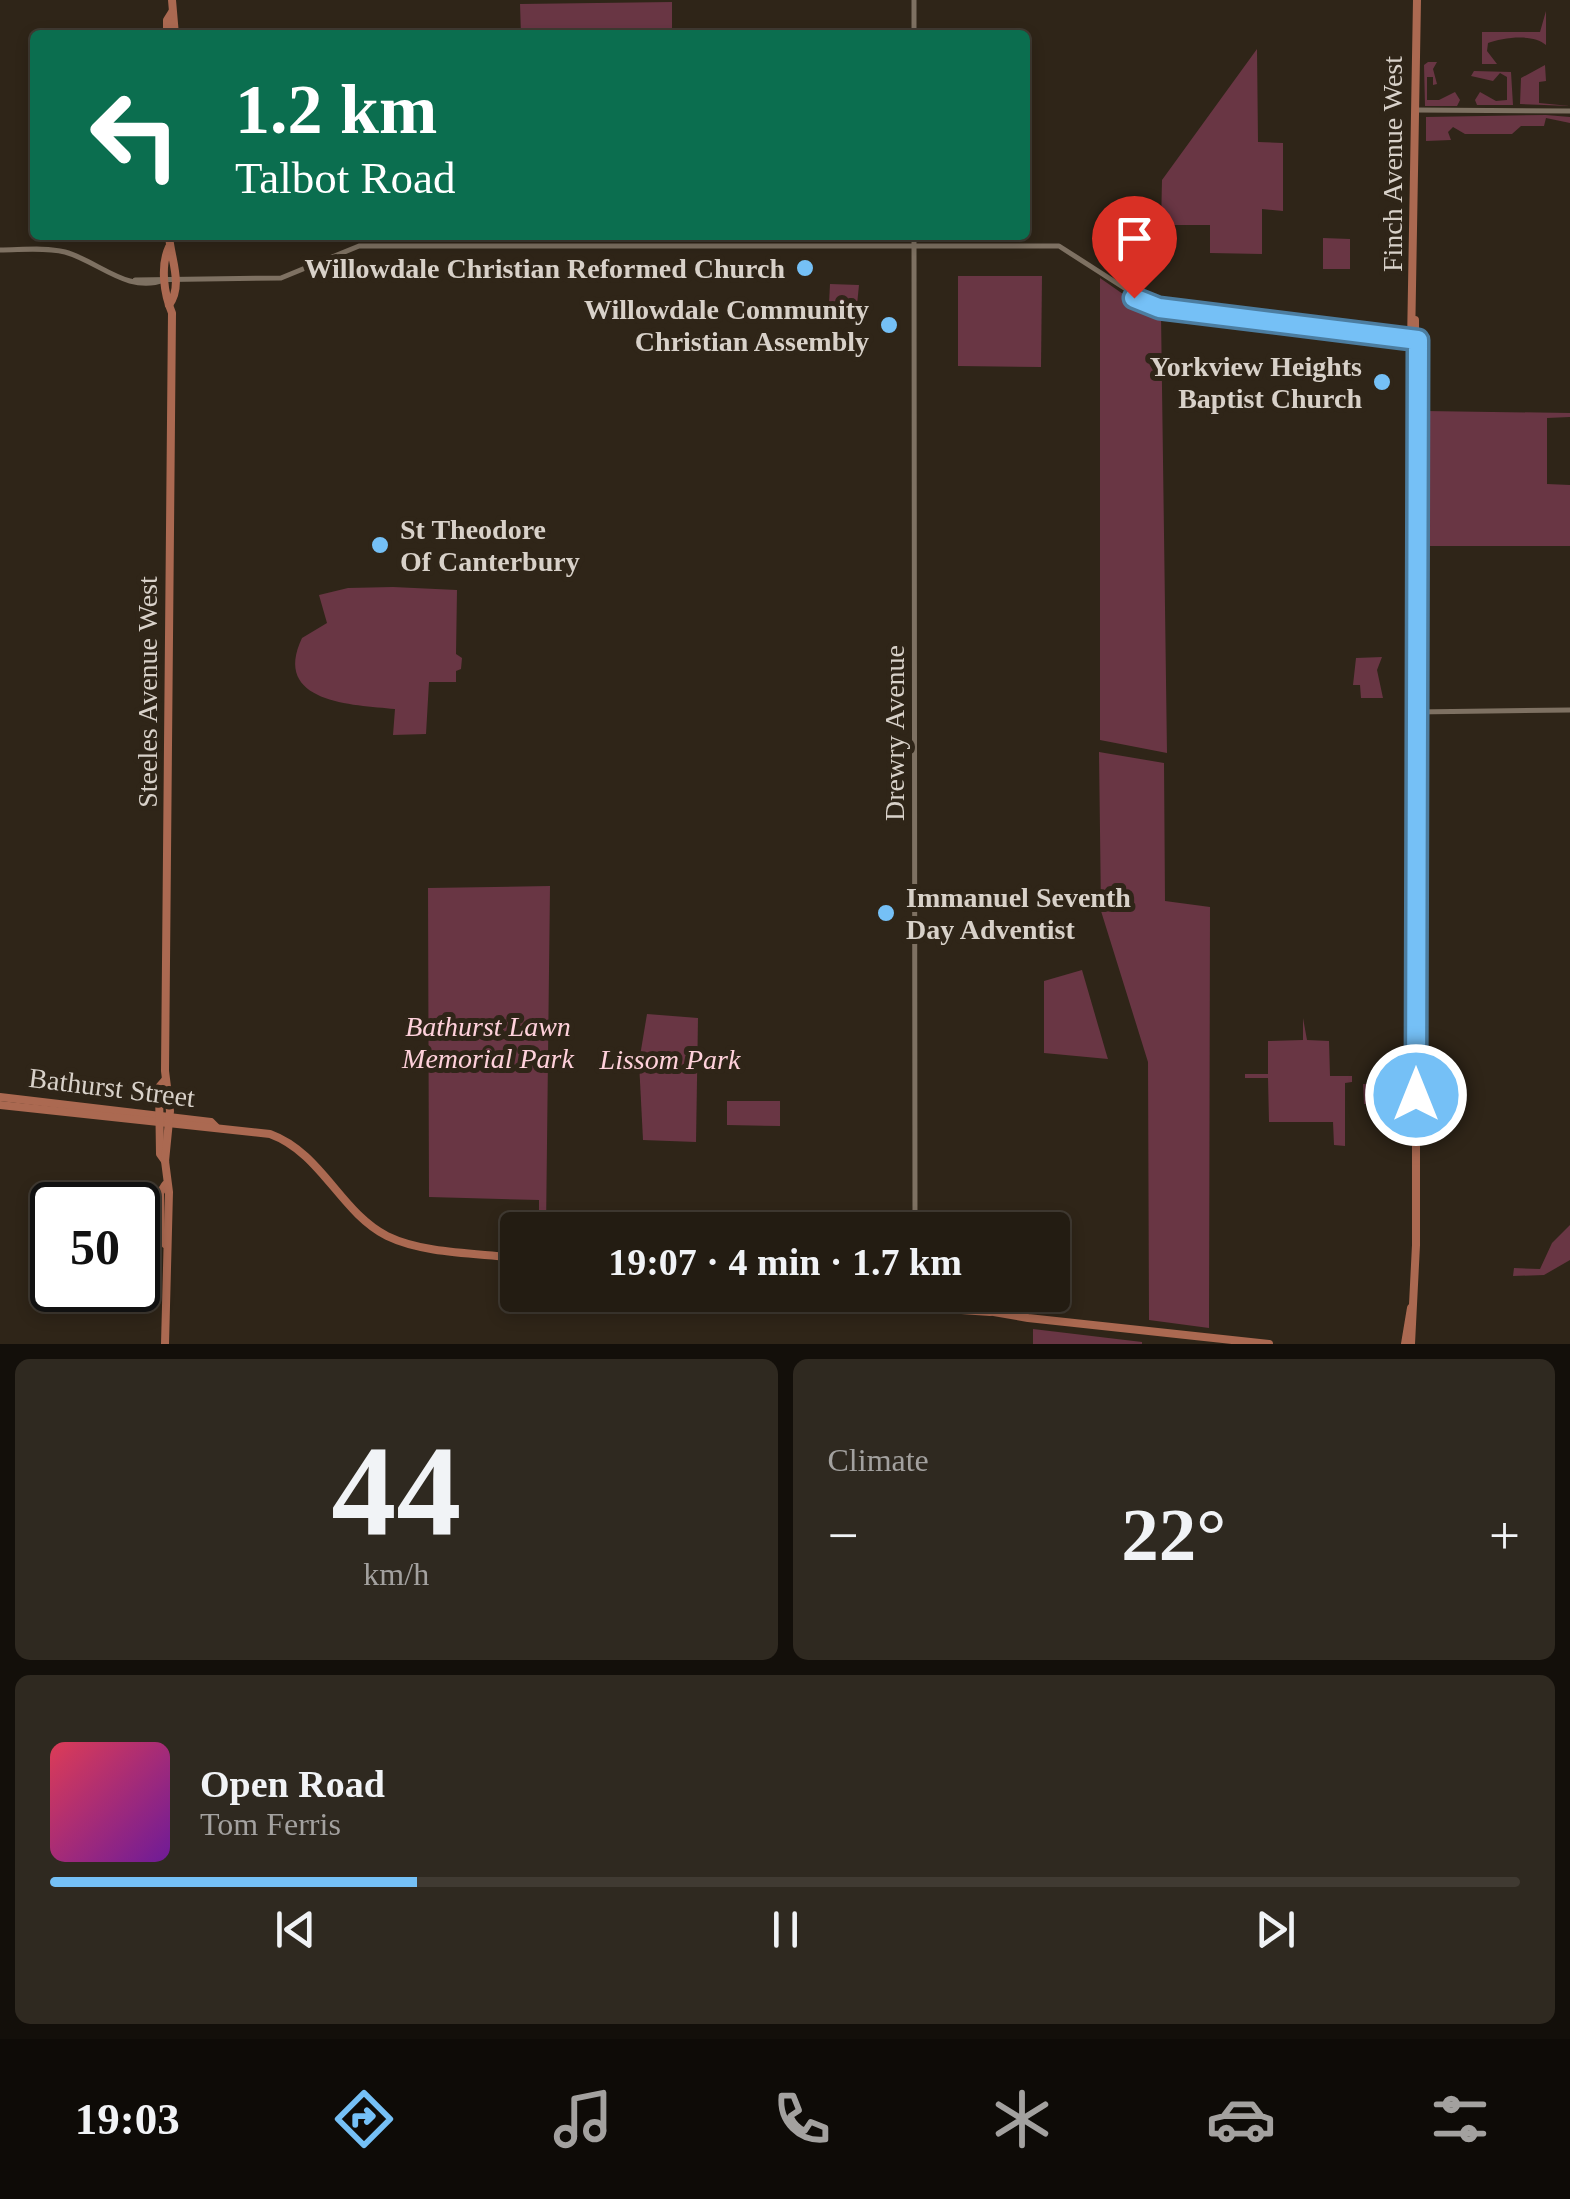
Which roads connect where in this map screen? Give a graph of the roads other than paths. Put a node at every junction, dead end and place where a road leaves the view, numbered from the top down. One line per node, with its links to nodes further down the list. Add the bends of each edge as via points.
1 (172, 0): 4 (main road)
2 (914, 0): 7 (street)
3 (1414, 3): 8 (main road, Finch Avenue West)
4 (172, 12): 5 (main road); 6 (main road)
5 (167, 30)
6 (174, 30)
7 (914, 30)
8 (1415, 110): 9 (street); 15 (main road, Finch Avenue West)
9 (1570, 111)
10 (169, 240): 14 (main road, Steeles Avenue West)
11 (914, 240): 12 (street, Drewry Avenue)
12 (914, 246): 14 (street, via 359,246 281,278); 15 (street, via 1066,248 1154,307); 20 (street, Drewry Avenue)
13 (0, 250): 14 (street, via 69,253 113,276)
14 (170, 280): 19 (main road, Steeles Avenue West)
15 (1415, 340): 17 (main road, Finch Avenue West)
16 (1570, 710): 17 (street)
17 (1416, 712): 26 (main road, Finch Avenue West)
18 (0, 1101): 19 (main road, Bathurst Street)
19 (165, 1121): 21 (main road, Bathurst Street, via 270,1134 292,1144 388,1236); 24 (main road, Steeles Avenue West)
20 (915, 1212)
21 (500, 1256)
22 (990, 1312): 23 (main road)
23 (1248, 1343): 25 (main road)
24 (165, 1344)
25 (1269, 1344)
26 (1408, 1344)

